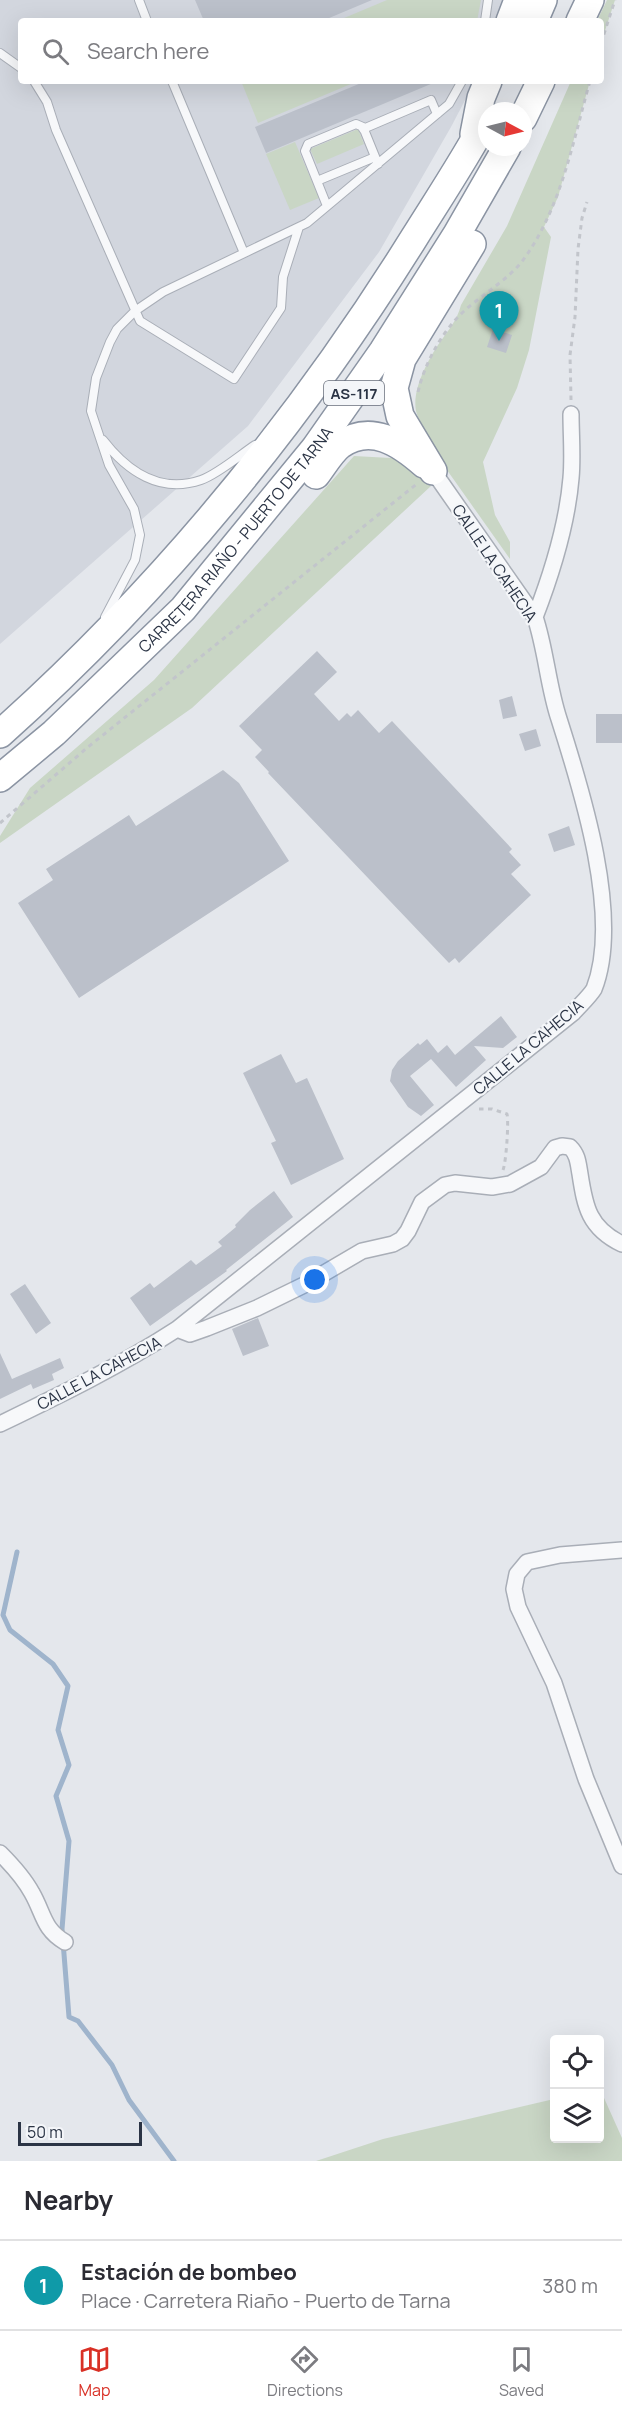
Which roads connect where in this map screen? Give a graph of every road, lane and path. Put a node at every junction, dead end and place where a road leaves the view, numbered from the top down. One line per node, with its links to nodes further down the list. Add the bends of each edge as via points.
1 (139, 0): 8 (lane)
2 (488, 0): 9 (lane)
3 (518, 0): 10 (highway)
4 (543, 0): 11 (highway)
5 (575, 0): 12 (highway)
6 (590, 0): 13 (highway)
7 (615, 0): 14 (path)
8 (146, 18)
9 (485, 18)
10 (511, 18)
11 (535, 18)
12 (567, 18)
13 (581, 18)
14 (604, 34)
15 (0, 53): 16 (lane)
16 (18, 66)
17 (36, 84): 38 (lane)
18 (173, 84): 37 (lane)
19 (460, 84): 26 (lane, via 449,104)
20 (487, 84): 29 (highway)
21 (504, 84): 24 (highway)
22 (540, 84): 25 (highway)
23 (589, 84): 39 (path, via 558,197 544,227 525,258 458,317 434,352)
24 (495, 102)
25 (531, 102)
26 (437, 114): 27 (lane, via 431,100); 32 (lane)
27 (363, 129): 32 (lane); 33 (lane, via 356,124 308,144 305,152)
28 (478, 134): 29 (highway, CARRETERA RIAÑO - PUERTO DE TARNA / AS-117)
29 (471, 147): 41 (highway, CARRETERA RIAÑO - PUERTO DE TARNA / AS-117, via 371,307)
30 (503, 156): 44 (highway, CARRETERA RIAÑO - PUERTO DE TARNA / AS-117, via 384,351 315,448)
31 (504, 156): 43 (highway, via 490,214 402,359 394,388 400,416)
32 (377, 160): 33 (lane); 35 (lane)
33 (317, 181): 35 (lane)
34 (587, 202): 40 (path, via 578,249 570,355)
35 (327, 206): 36 (lane)
36 (299, 227): 37 (lane); 38 (lane, via 283,277 281,308 234,379 140,321)
37 (244, 254): 38 (lane, via 163,292)
38 (135, 310): 42 (lane, via 114,335 96,378 92,411)
39 (417, 397)
40 (571, 414): 45 (street, via 568,507)
41 (286, 424): 42 (lane, via 203,480 179,485 139,475 118,460); 46 (highway, CARRETERA RIAÑO - PUERTO DE TARNA / AS-117, via 177,555)
42 (100, 436): 46 (lane, via 109,465 134,509 140,536 135,560)
43 (433, 471): 44 (highway, via 385,437 362,435 340,446 230,575); 45 (street, CALLE LA CAHECIA); 49 (path, via 88,747)
44 (183, 609): 48 (highway, CARRETERA RIAÑO - PUERTO DE TARNA / AS-117, via 54,733)
45 (535, 617): 50 (street, CALLE LA CAHECIA, via 558,718 598,839 610,942 594,989 573,1013)
46 (85, 652): 47 (highway, CARRETERA RIAÑO - PUERTO DE TARNA / AS-117)
47 (0, 734)
48 (0, 778)
49 (0, 823)
50 (460, 1104): 51 (path, via 471,1109 503,1111 509,1121 504,1168 501,1173); 53 (street, CALLE LA CAHECIA)
51 (472, 1185): 52 (street, via 510,1184 542,1167 555,1148 570,1148 578,1160 585,1207 595,1224); 53 (street, via 445,1185 433,1193 422,1202 402,1239 393,1244 363,1251 304,1285 207,1328 190,1334)
52 (622, 1244)
53 (177, 1329): 54 (street, CALLE LA CAHECIA, via 110,1370)
54 (0, 1424)
55 (622, 1551): 57 (street, via 561,1555 527,1562 517,1574 514,1589 518,1607 554,1683 586,1779)
56 (0, 1853): 58 (street, via 22,1876 50,1932)
57 (622, 1866)
58 (62, 1940)

